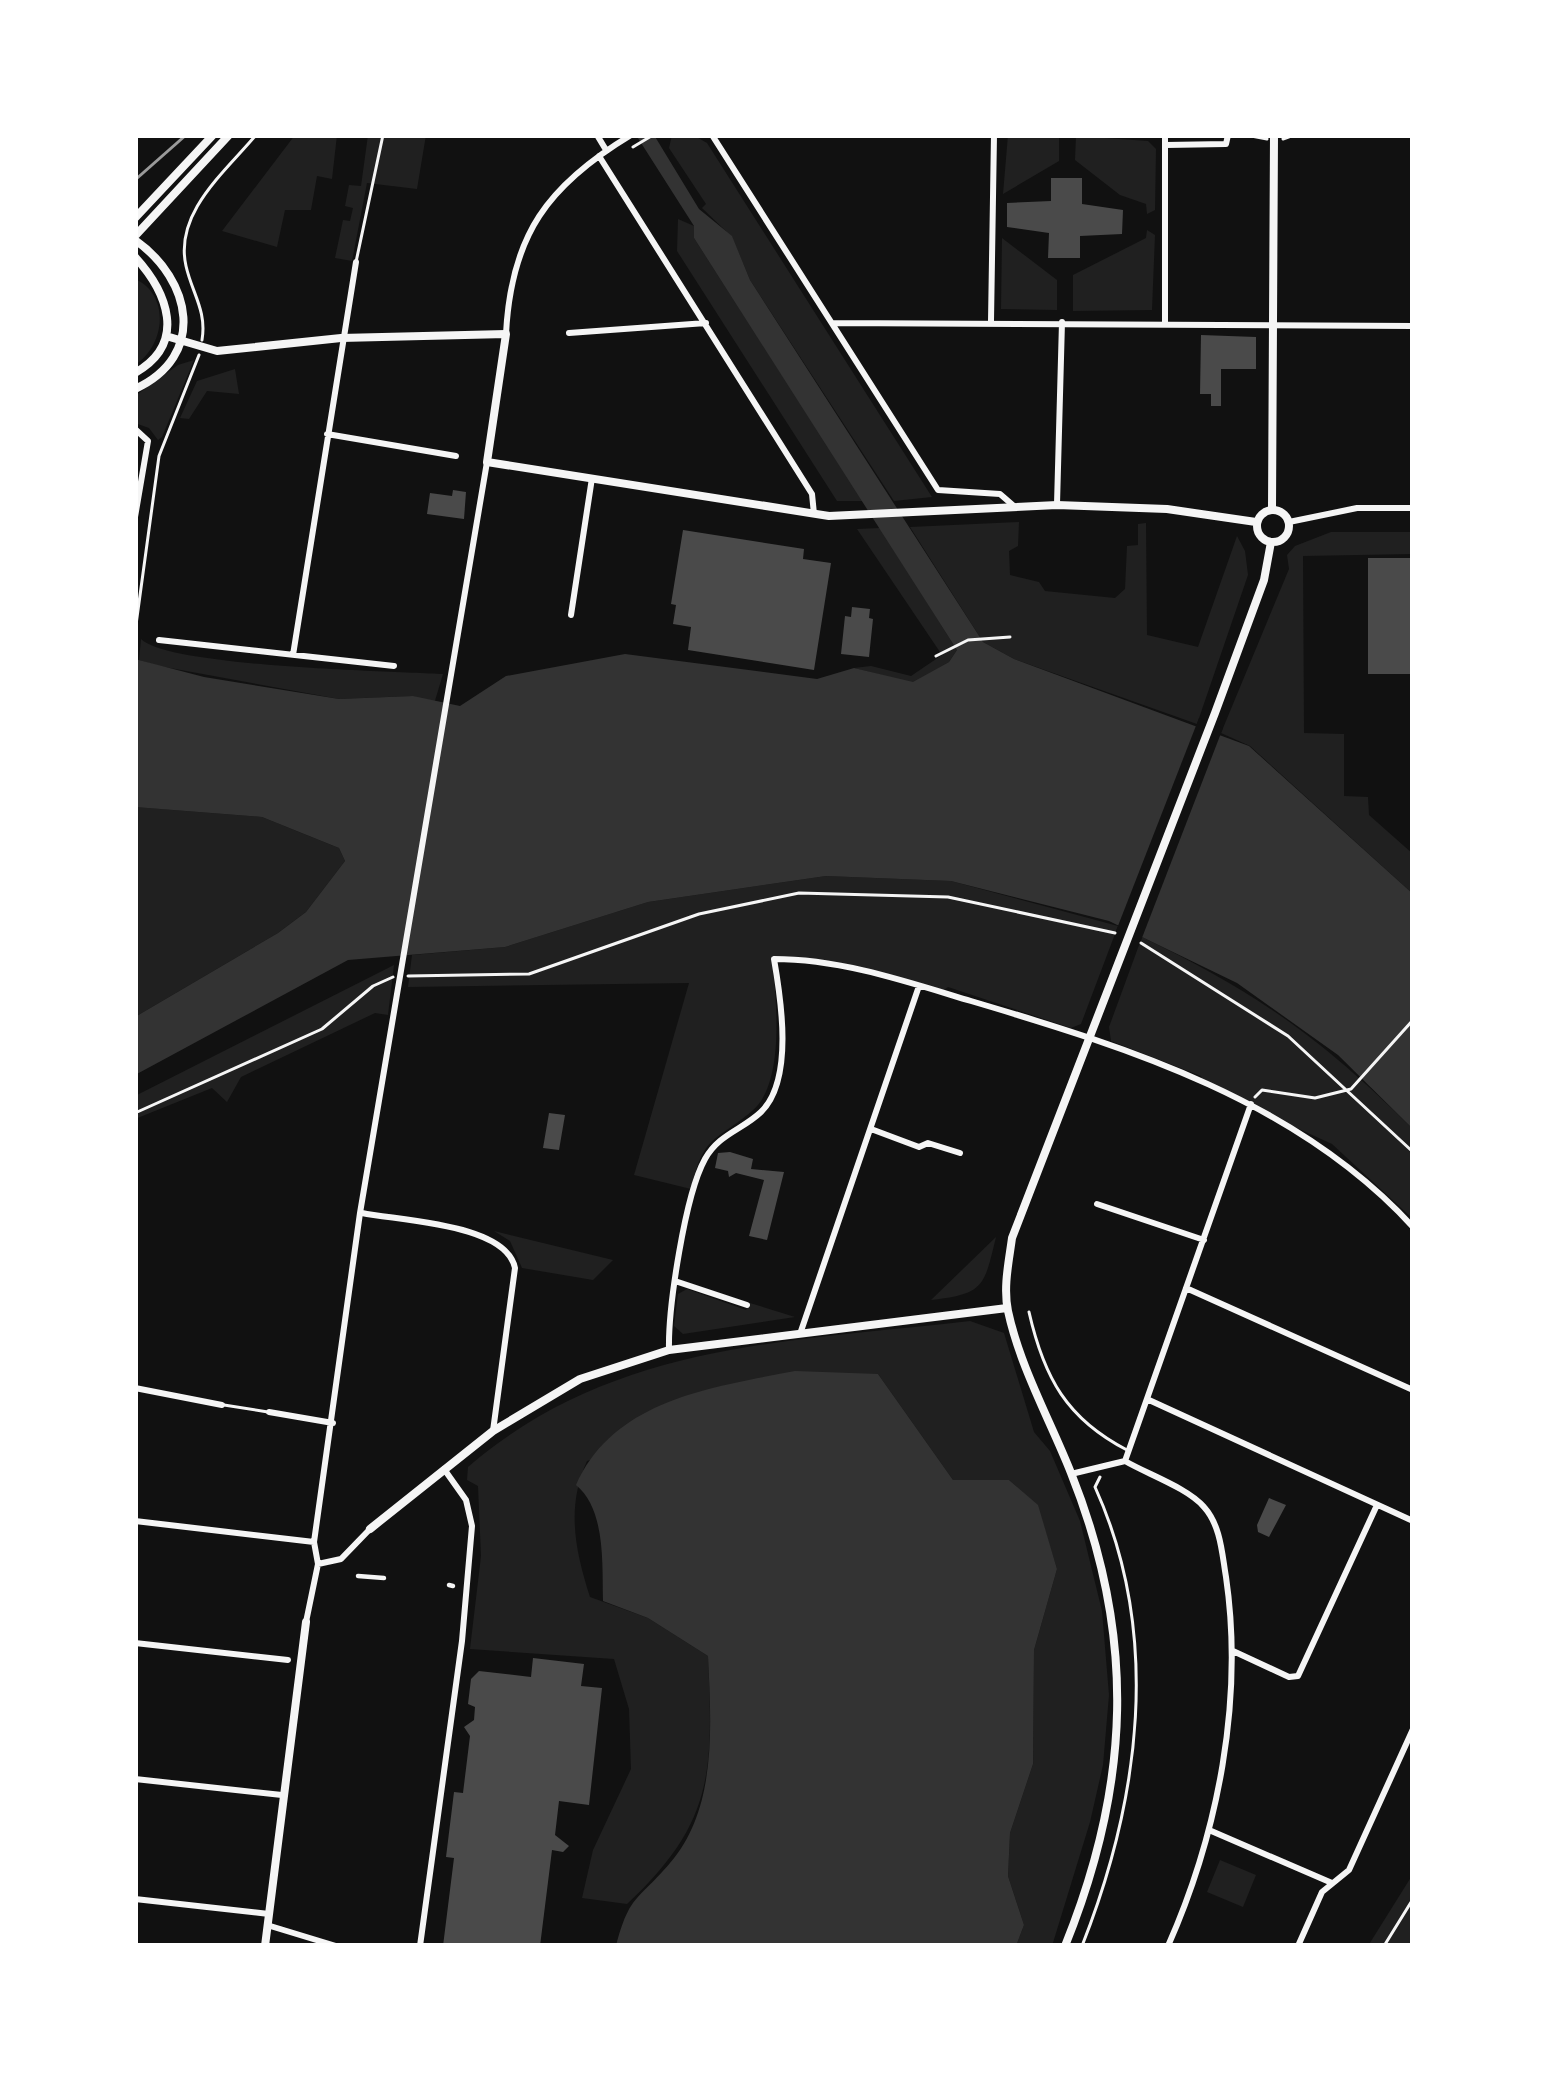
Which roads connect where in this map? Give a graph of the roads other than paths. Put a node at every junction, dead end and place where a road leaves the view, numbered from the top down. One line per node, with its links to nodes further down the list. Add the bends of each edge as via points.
1 (213, 135): 13 (street)
2 (229, 135): 14 (street)
3 (383, 135): 18 (lane)
4 (598, 135): 12 (street)
5 (712, 135): 25 (street)
6 (994, 135): 21 (street)
7 (1165, 135): 11 (street)
8 (1228, 135): 11 (street, via 1226,144)
9 (1274, 135): 26 (street)
10 (629, 136): 12 (street)
11 (1166, 145): 23 (street)
12 (602, 153): 24 (street); 29 (street, via 534,220 515,271)
13 (135, 218)
14 (148, 223): 15 (street); 16 (street)
15 (135, 237): 16 (street)
16 (151, 251): 32 (street, via 183,299)
17 (135, 257): 20 (street)
18 (356, 262): 31 (street)
19 (135, 270): 20 (street)
20 (148, 272): 30 (street, via 168,304)
21 (991, 321): 22 (street); 25 (street)
22 (1062, 322): 23 (street); 40 (street)
23 (1165, 322): 26 (street)
24 (706, 323): 28 (street); 44 (street, via 812,494)
25 (832, 323): 41 (street, via 938,490 1000,494)
26 (1272, 325): 27 (street); 43 (street)
27 (1413, 326)
28 (569, 333)
29 (506, 334): 31 (street); 38 (street)
30 (166, 336): 32 (street); 33 (street)
31 (341, 338): 32 (street, via 217,351); 36 (street)
32 (183, 340): 34 (street, via 164,371)
33 (135, 373)
34 (135, 389)
35 (135, 429): 45 (street, via 148,441)
36 (328, 434): 37 (street); 51 (street)
37 (456, 456)
38 (487, 462): 39 (street); 59 (street)
39 (592, 478): 44 (street); 49 (street)
40 (1057, 505): 41 (street); 46 (street)
41 (1015, 507): 44 (street)
42 (1413, 508): 47 (street, via 1357,508)
43 (1272, 509): 46 (street); 47 (street)
44 (814, 514)
45 (135, 517)
46 (1256, 522): 48 (street)
47 (1288, 522): 48 (street, via 1285,537)
48 (1271, 542): 54 (street, via 1264,580)
49 (572, 615)
50 (159, 640): 51 (street)
51 (293, 655): 52 (street)
52 (394, 667)
53 (919, 986): 54 (street); 56 (street); 62 (street, via 774,959 784,1033 772,1094 703,1162)
54 (1091, 1036): 55 (street); 65 (street, via 1012,1238)
55 (1251, 1104): 60 (street, via 1349,1166); 61 (street)
56 (871, 1129): 57 (street); 67 (street)
57 (960, 1154)
58 (1097, 1204): 61 (street)
59 (360, 1213): 74 (street); 75 (street, via 490,1237 512,1255)
60 (1413, 1227)
61 (1204, 1240): 63 (street)
62 (675, 1281): 64 (street); 68 (street)
63 (1186, 1288): 70 (street); 71 (street)
64 (747, 1305)
65 (1007, 1308): 67 (street); 79 (street)
66 (1029, 1312): 76 (lane, via 1073,1413)
67 (800, 1334): 68 (street)
68 (669, 1350): 75 (street, via 580,1379)
69 (135, 1388): 72 (street)
70 (1413, 1390)
71 (1148, 1400): 76 (street); 80 (street)
72 (222, 1405): 73 (lane)
73 (269, 1412): 74 (street)
74 (333, 1423): 84 (street)
75 (493, 1431): 78 (street)
76 (1129, 1451): 77 (street)
77 (1125, 1461): 79 (street); 90 (street, via 1204,1506 1220,1536)
78 (444, 1468): 83 (street); 101 (street, via 472,1526)
79 (1071, 1474): 102 (street, via 1105,1573 1120,1690 1108,1802)
80 (1377, 1505): 82 (street); 90 (street, via 1298,1676)
81 (135, 1521): 84 (street)
82 (1413, 1521)
83 (370, 1529): 85 (street, via 340,1559)
84 (314, 1542): 85 (street)
85 (318, 1564): 88 (street)
86 (358, 1576): 87 (street)
87 (384, 1578)
88 (306, 1622): 94 (street)
89 (135, 1643): 91 (street)
90 (1232, 1651): 95 (street)
91 (288, 1660)
92 (1413, 1729): 96 (street, via 1349,1870)
93 (135, 1778): 94 (street)
94 (282, 1796): 98 (street)
95 (1209, 1830): 96 (street); 103 (street)
96 (1334, 1883): 104 (street)
97 (135, 1899): 98 (street)
98 (268, 1919): 99 (street); 100 (street)
99 (265, 1946)
100 (336, 1946)
101 (420, 1946)
102 (1065, 1946)
103 (1168, 1946)
104 (1298, 1946)

